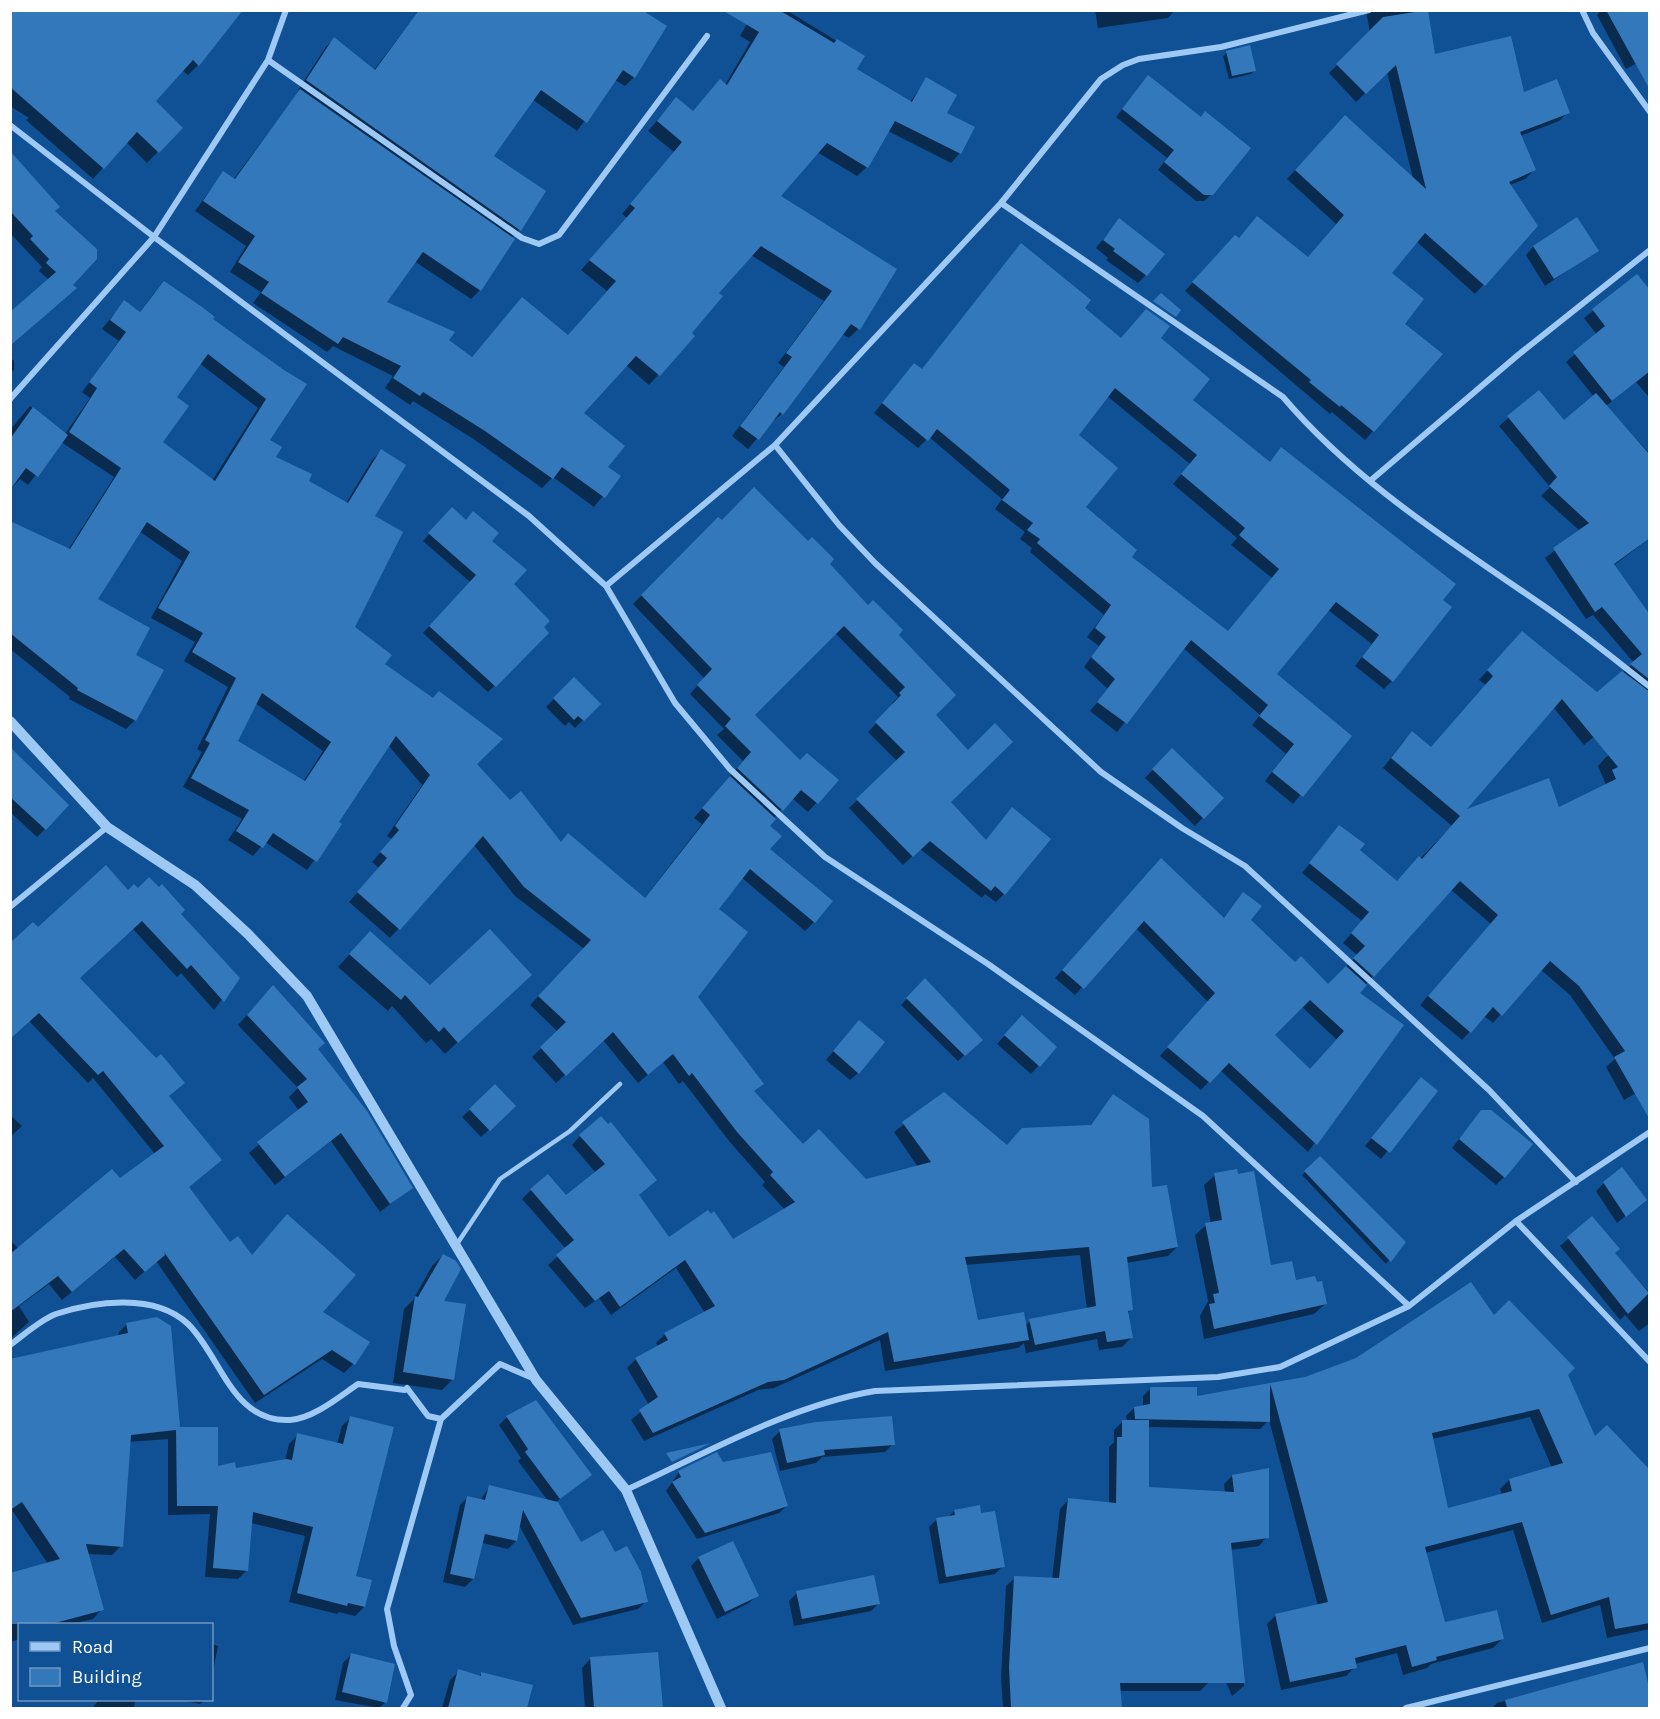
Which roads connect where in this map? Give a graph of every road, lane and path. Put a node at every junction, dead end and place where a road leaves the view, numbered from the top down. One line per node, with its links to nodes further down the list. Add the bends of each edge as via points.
1 (286, 10): 5 (street)
2 (1369, 10): 8 (street, via 1221,47 1139,59 1123,65 1087,94)
3 (1582, 10): 6 (street, via 1593,33)
4 (706, 36): 5 (street, via 559,235 539,244 522,238)
5 (268, 60): 9 (street)
6 (1650, 112)
7 (10, 125): 9 (street)
8 (1000, 203): 12 (street); 13 (street, via 1283,397 1313,432)
9 (154, 237): 11 (street); 14 (street, via 529,516)
10 (1650, 250): 13 (street, via 1518,355)
11 (10, 399)
12 (775, 445): 14 (street); 21 (street, via 875,563 1101,772 1245,866 1481,1082)
13 (1370, 481): 15 (street)
14 (606, 586): 24 (street, via 675,703 730,769 825,857 988,964 1203,1116)
15 (1650, 687)
16 (10, 721): 17 (street)
17 (106, 827): 18 (street); 23 (street, via 195,885 307,996)
18 (10, 907)
19 (620, 1084): 23 (lane, via 570,1131 500,1179)
20 (1650, 1132): 21 (street)
21 (1576, 1182): 22 (street)
22 (1516, 1221): 24 (street); 26 (street)
23 (455, 1246): 27 (street)
24 (1409, 1306): 29 (street, via 1280,1367 1218,1377 886,1390 840,1396)
25 (10, 1345): 28 (street, via 54,1315 91,1306 147,1305 170,1311 188,1325 245,1406 266,1415 290,1420 321,1409 358,1384 407,1388 428,1416)
26 (1650, 1362)
27 (536, 1380): 28 (street, via 500,1364); 29 (street)
28 (441, 1419): 31 (street, via 387,1609 394,1646 411,1695)
29 (626, 1490): 32 (street)
30 (1650, 1648): 33 (street)
31 (403, 1708)
32 (721, 1708)
33 (1406, 1708)

